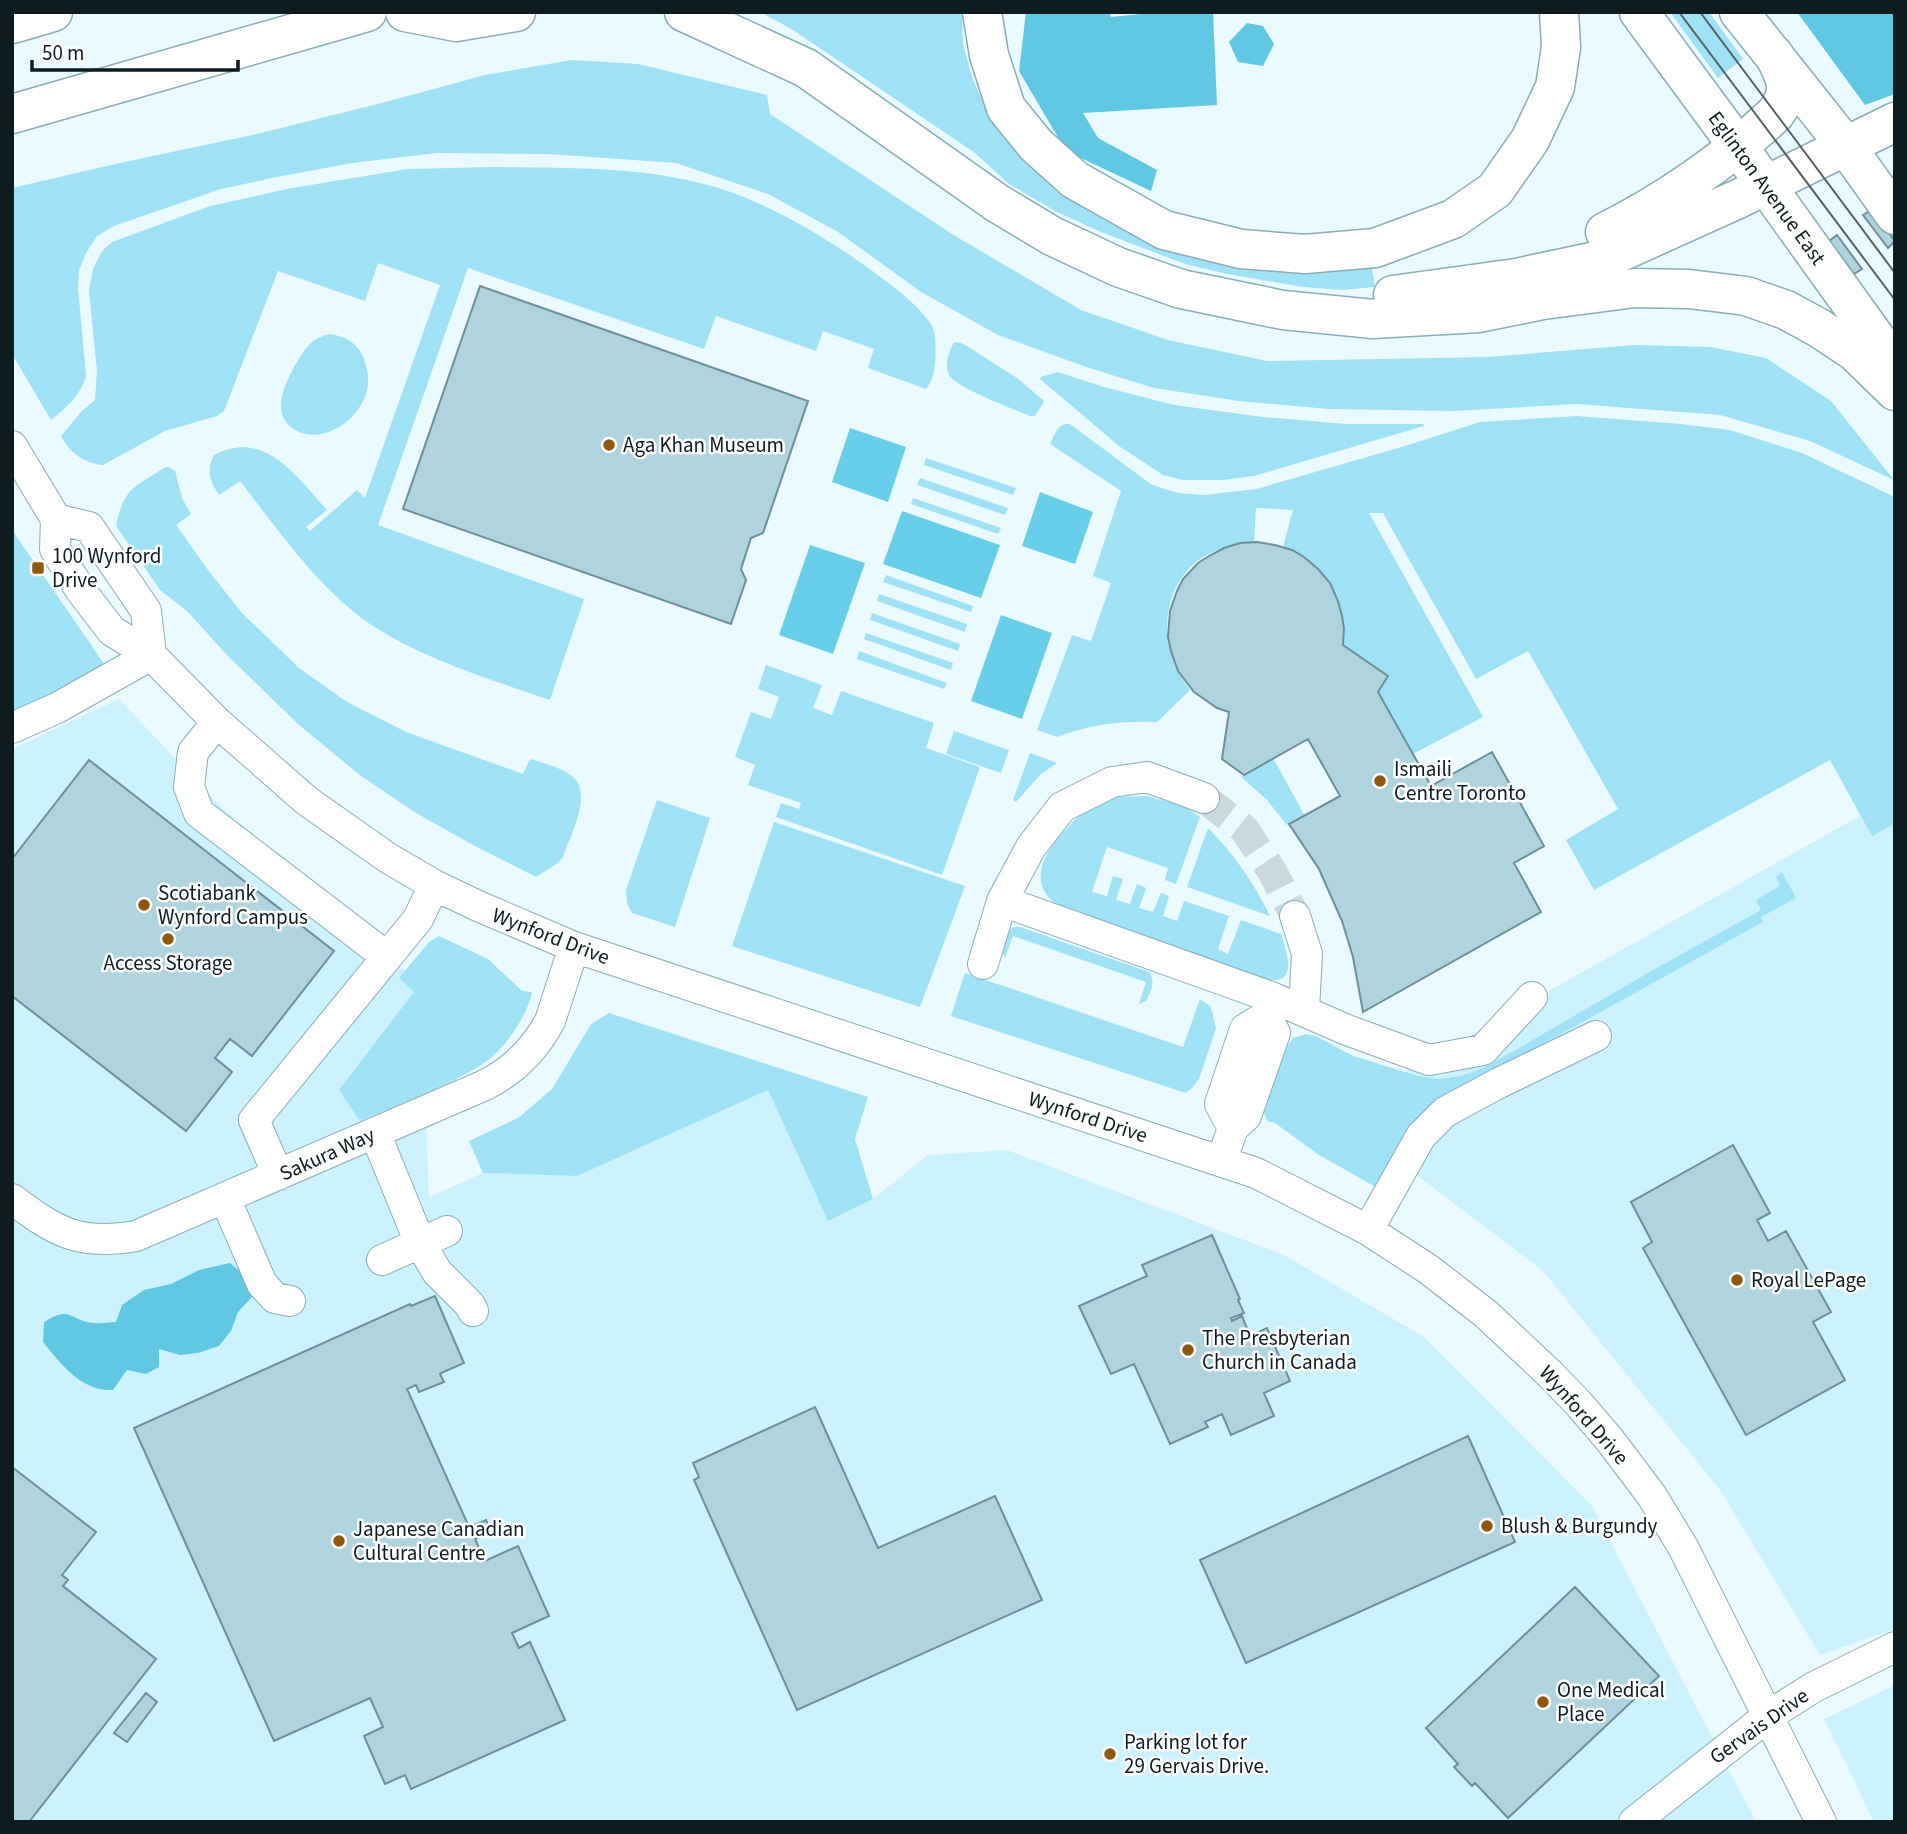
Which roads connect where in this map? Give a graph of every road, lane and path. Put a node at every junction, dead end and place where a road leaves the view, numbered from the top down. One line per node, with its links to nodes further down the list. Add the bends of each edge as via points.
1 (53, 12): 10 (main road)
2 (367, 12): 12 (main road)
3 (405, 12): 4 (main road, via 456,22)
4 (516, 12)
5 (684, 12): 19 (main road, via 806,68 997,204 1052,236 1118,267 1181,289)
6 (982, 12): 7 (main road, via 989,55 1006,108 1036,145 1075,180 1164,230 1241,249 1305,254 1375,248 1453,219 1495,190 1530,140 1555,88 1561,47)
7 (1559, 12)
8 (1639, 12): 14 (main road, Eglinton Avenue East)
9 (1739, 12): 11 (main road)
10 (12, 24)
11 (1774, 55): 14 (main road, via 1786,77 1783,104); 15 (main road)
12 (12, 114)
13 (1895, 122): 15 (main road)
14 (1737, 145): 16 (main road, Eglinton Avenue East); 18 (main road, via 1645,212)
15 (1845, 145): 16 (main road); 17 (main road)
16 (1765, 185): 18 (main road, via 1605,258); 20 (main road, Eglinton Avenue East)
17 (1895, 215)
18 (1516, 278): 19 (main road)
19 (1283, 310): 21 (main road, via 1373,319 1479,313 1635,288 1746,296 1787,310 1819,328 1855,352)
20 (1895, 365)
21 (1895, 391)
22 (12, 446): 23 (street, Wynford Drive)
23 (56, 519): 24 (street, Wynford Drive, via 55,549 81,591 112,631); 24 (street, via 89,527 146,611)
24 (151, 655): 25 (street, Wynford Drive); 26 (street, via 57,708)
25 (217, 722): 28 (street, Wynford Drive, via 307,801); 32 (street, via 193,752 189,787 199,813)
26 (12, 727)
27 (1204, 798): 29 (street, via 1147,777 1112,782 1062,807 1031,847)
28 (434, 885): 31 (street, Wynford Drive); 32 (street, via 418,919)
29 (1002, 901): 33 (street); 35 (street)
30 (1296, 916): 36 (street, via 1307,954)
31 (574, 947): 38 (street, Sakura Way, via 550,1021 521,1060 491,1082); 39 (street, Wynford Drive)
32 (387, 957): 40 (street, via 254,1121)
33 (983, 964)
34 (1532, 997): 36 (street, via 1483,1050 1429,1060)
35 (1268, 1007): 36 (street); 39 (street, via 1245,1029 1220,1104 1233,1128)
36 (1304, 1010)
37 (1596, 1035): 43 (street, via 1445,1112 1421,1136)
38 (375, 1133): 40 (street, Sakura Way); 45 (street)
39 (1222, 1161): 43 (street, Wynford Drive)
40 (278, 1175): 41 (street, Sakura Way)
41 (225, 1198): 42 (street, Sakura Way, via 147,1232 113,1239 63,1232); 47 (street, via 262,1284 275,1298)
42 (12, 1199)
43 (1368, 1230): 50 (street, Wynford Drive, via 1486,1314 1550,1374 1609,1439 1683,1547)
44 (447, 1231): 45 (street)
45 (419, 1243): 46 (street); 48 (street, via 437,1272)
46 (382, 1260)
47 (290, 1301)
48 (473, 1311)
49 (1895, 1647): 50 (street, Gervais Drive, via 1814,1687)
50 (1768, 1716): 51 (street, Gervais Drive); 52 (street, Wynford Drive)
51 (1634, 1822)
52 (1821, 1822)

